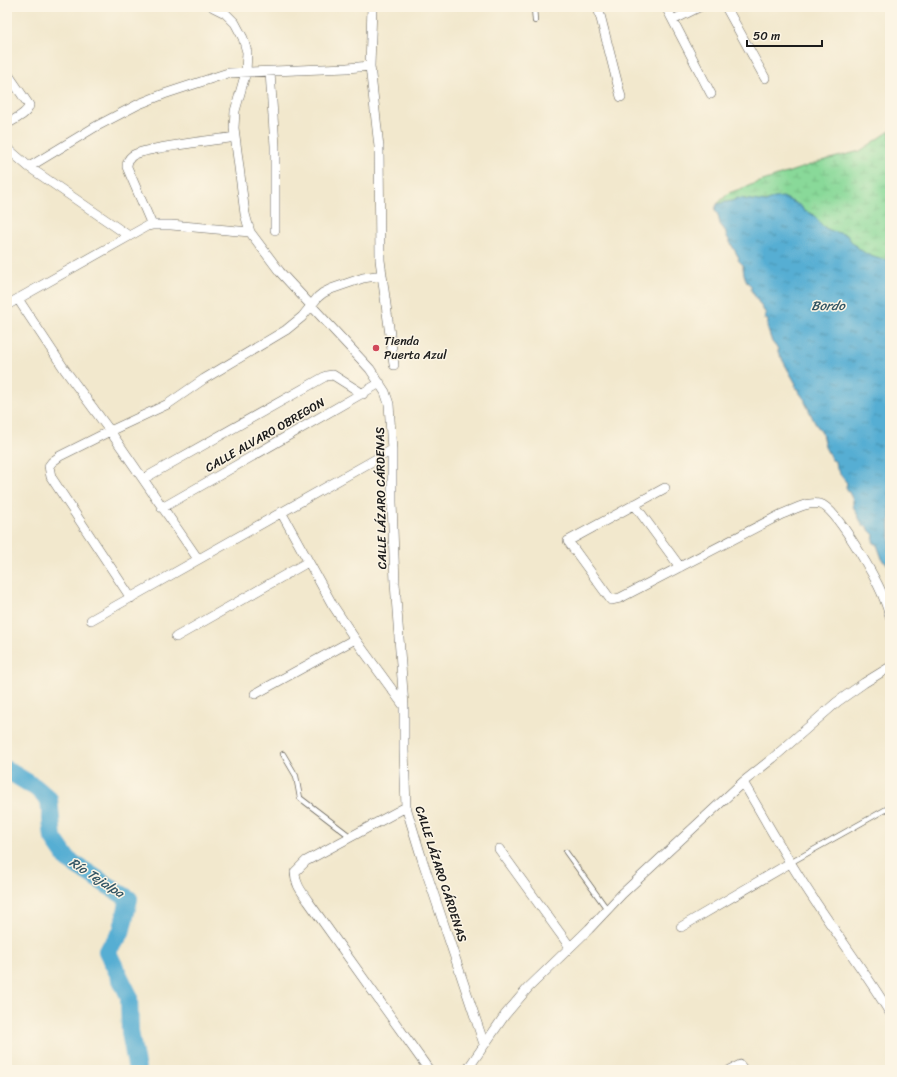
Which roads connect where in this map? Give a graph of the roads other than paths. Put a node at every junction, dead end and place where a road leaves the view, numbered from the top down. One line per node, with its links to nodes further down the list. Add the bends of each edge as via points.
1 (213, 7): 11 (street, CALLE LÁZARO CÁRDENAS, via 225,13 235,23 243,38 247,52)
2 (372, 7): 10 (street)
3 (534, 7): 9 (lane)
4 (598, 7): 16 (street)
5 (666, 7): 8 (street)
6 (699, 7): 8 (street)
7 (726, 7): 14 (street)
8 (673, 20): 15 (street)
9 (535, 21)
10 (370, 66): 12 (street); 25 (street, via 379,147)
11 (246, 72): 12 (street); 18 (street, CALLE LÁZARO CÁRDENAS, via 235,111); 20 (street, via 228,73 139,104 95,126)
12 (270, 72): 22 (street, via 275,146)
13 (7, 73): 17 (street, via 29,105 25,113)
14 (765, 78)
15 (711, 94)
16 (621, 97)
17 (7, 124)
18 (235, 137): 21 (street, via 132,155 127,167); 23 (street, CALLE LÁZARO CÁRDENAS, via 245,214)
19 (7, 148): 20 (street)
20 (29, 167): 24 (street)
21 (152, 225): 23 (street); 24 (street)
22 (276, 230)
23 (250, 232): 27 (street, CALLE LÁZARO CÁRDENAS, via 280,272)
24 (129, 236): 26 (street)
25 (382, 275): 27 (street, via 363,278 331,289); 29 (street)
26 (18, 299): 28 (street); 32 (street, via 65,370)
27 (311, 305): 30 (street, CALLE LÁZARO CÁRDENAS, via 370,368); 32 (street, via 302,317 286,330 204,379 181,396)
28 (7, 306)
29 (394, 365)
30 (380, 383): 31 (street, CALLE ALVARO OBREGON); 33 (street, CALLE LÁZARO CÁRDENAS, via 389,404)
31 (363, 394): 34 (street, via 333,375 326,376); 37 (street, CALLE ALVARO OBREGON)
32 (110, 431): 34 (street); 42 (street, via 60,456 48,466 51,477)
33 (392, 450): 38 (street); 49 (street, CALLE LÁZARO CÁRDENAS, via 395,583)
34 (143, 479): 37 (street)
35 (665, 488): 36 (street)
36 (634, 504): 41 (street); 41 (street, via 568,541 611,600 620,598)
37 (162, 508): 39 (street)
38 (281, 512): 39 (street); 40 (street)
39 (198, 559): 42 (street)
40 (308, 562): 45 (street); 46 (street)
41 (680, 567): 43 (street, via 782,514 806,504 820,503 836,518 864,560 878,585)
42 (131, 598): 44 (street)
43 (890, 616)
44 (91, 620)
45 (176, 637)
46 (355, 639): 48 (street); 49 (street)
47 (890, 667): 51 (street, via 837,702)
48 (255, 694)
49 (404, 706): 52 (street, CALLE LÁZARO CÁRDENAS)
50 (284, 754): 54 (lane, via 296,776 300,798)
51 (743, 782): 57 (street); 58 (street)
52 (406, 807): 54 (street); 62 (street, CALLE LÁZARO CÁRDENAS)
53 (890, 807): 57 (lane)
54 (351, 837): 64 (street, via 306,861 295,872 295,878 308,902)
55 (499, 849): 60 (street)
56 (566, 852): 58 (lane)
57 (790, 863): 59 (street); 61 (street)
58 (608, 909): 60 (street)
59 (681, 927)
60 (570, 947): 62 (street, via 505,1015)
61 (890, 1013)
62 (484, 1044): 65 (street)
63 (742, 1068): 66 (street)
64 (429, 1070)
65 (467, 1070)
66 (730, 1070)

